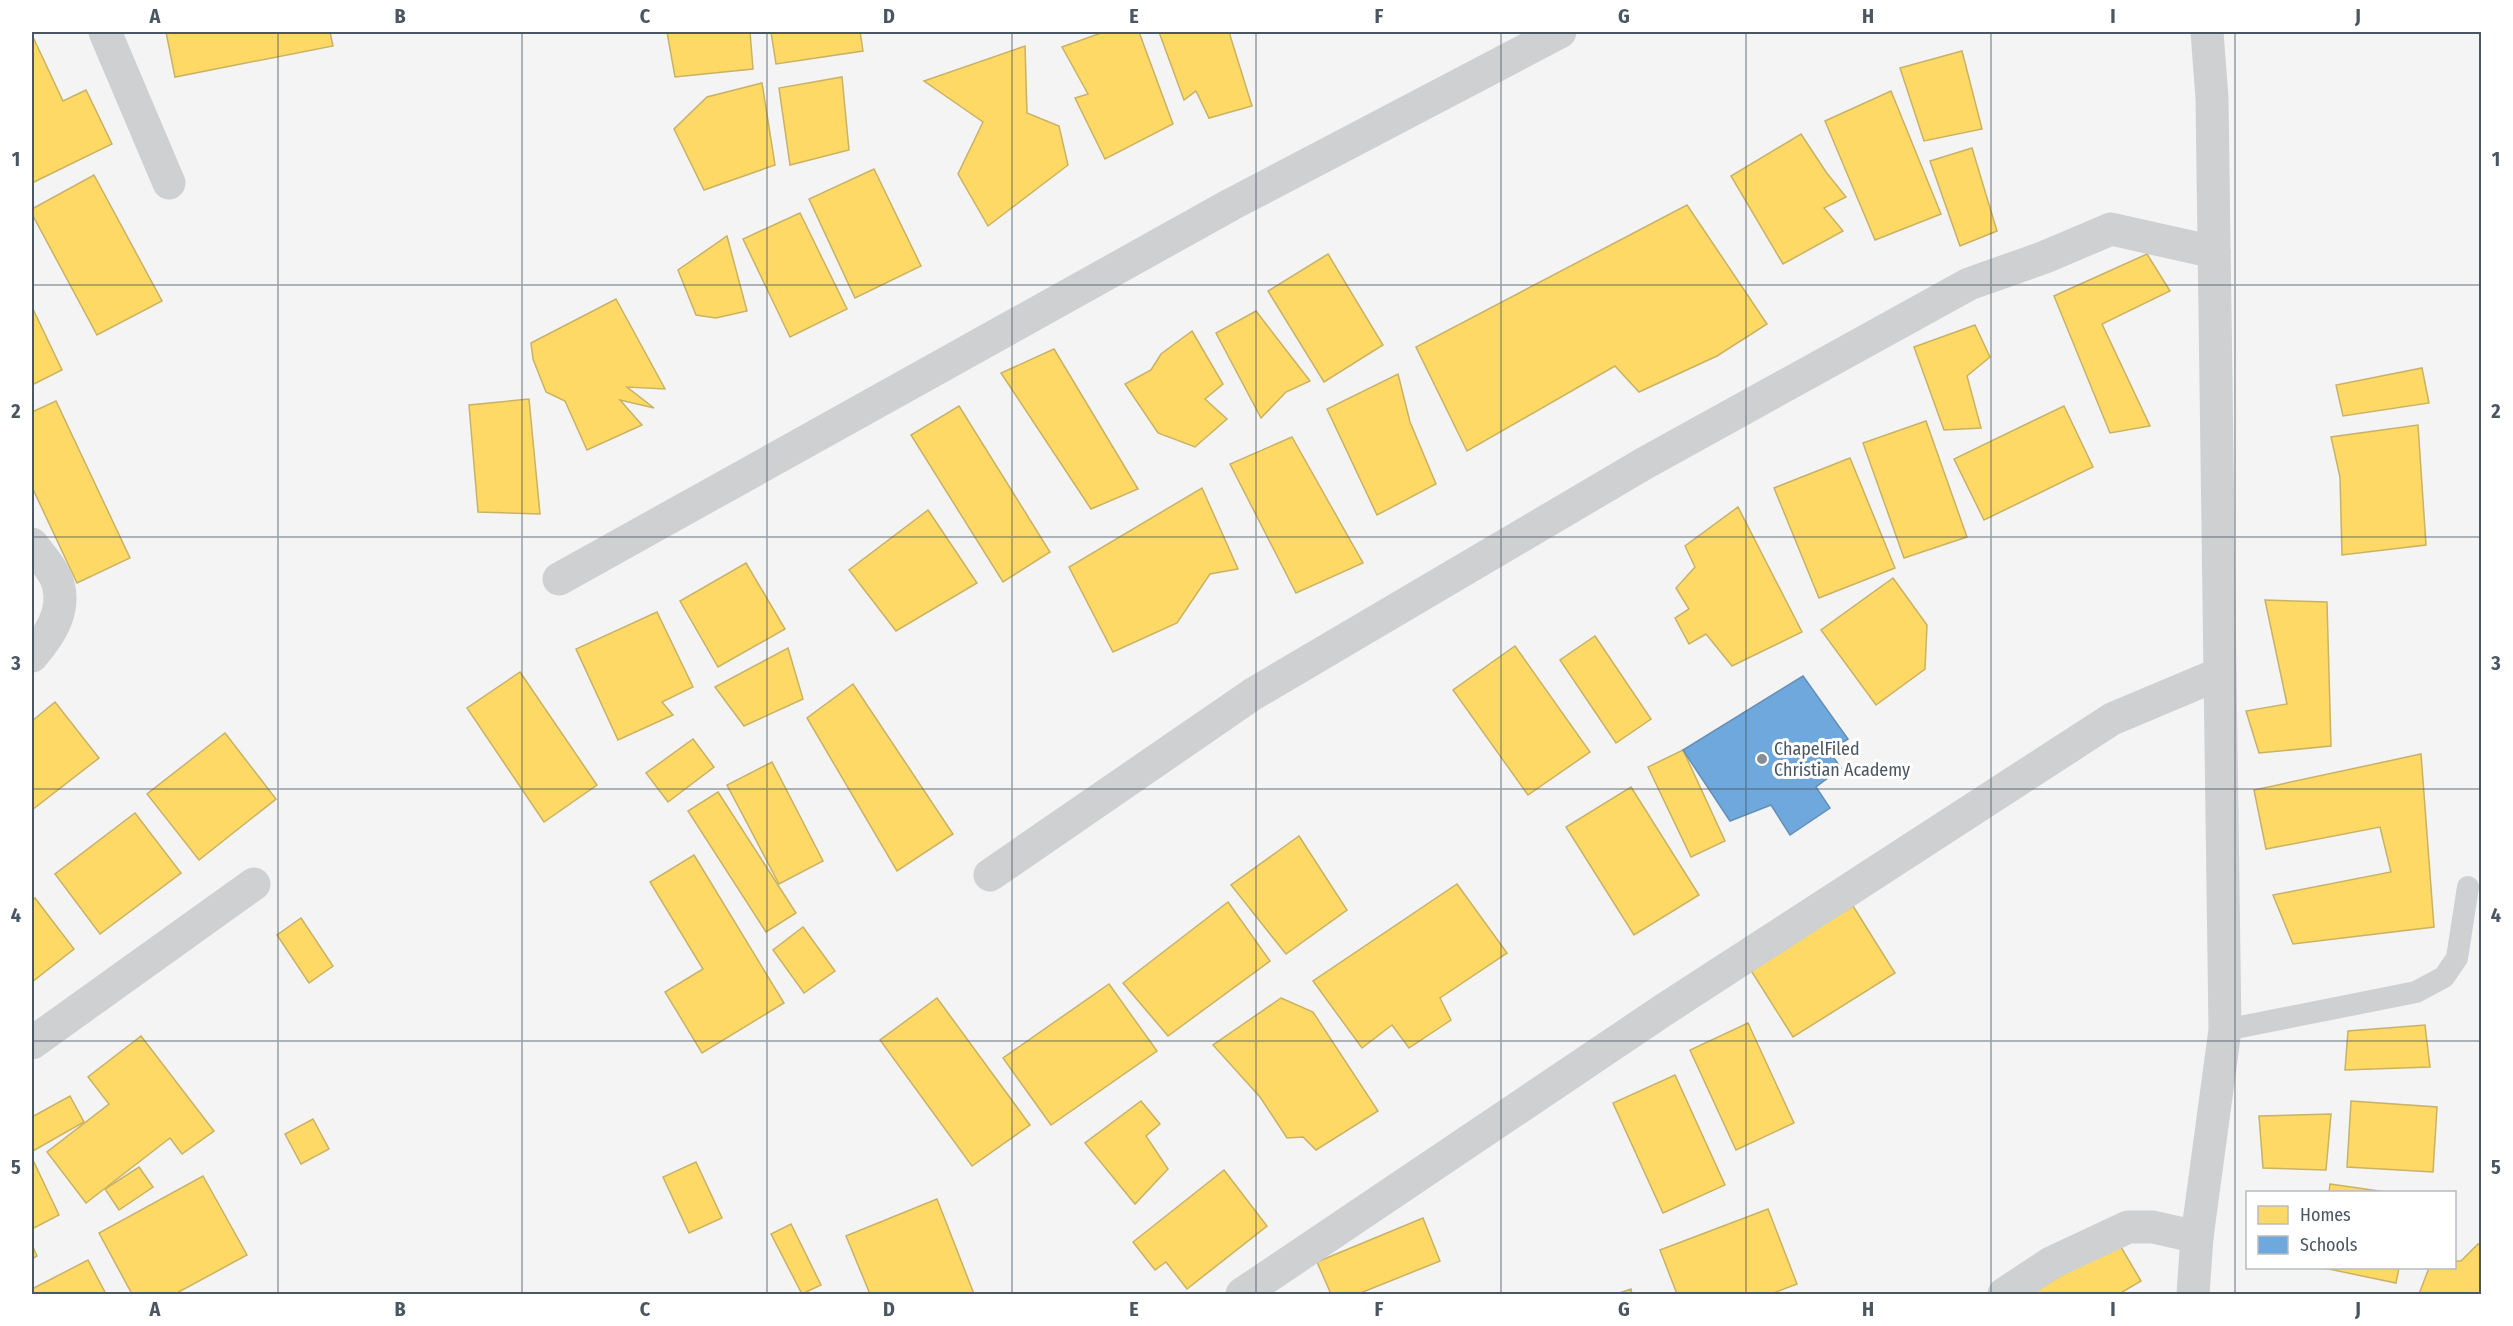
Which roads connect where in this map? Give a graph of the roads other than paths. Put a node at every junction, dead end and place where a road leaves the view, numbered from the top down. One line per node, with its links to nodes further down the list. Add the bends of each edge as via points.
1 (105, 32): 4 (street)
2 (1560, 32): 7 (street, via 1232,204)
3 (2207, 32): 5 (street)
4 (169, 183)
5 (2214, 252): 9 (street); 10 (street, via 2111,230 1969,284 1645,463 1253,694)
6 (32, 544): 8 (street, via 58,582 61,605 53,627)
7 (559, 579)
8 (32, 656)
9 (2219, 674): 13 (street); 16 (street, via 2112,719 1672,1004)
10 (990, 875)
11 (254, 884): 14 (street)
12 (2468, 887): 13 (lane, via 2457,958 2444,977 2416,992)
13 (2225, 1030): 15 (street)
14 (32, 1043)
15 (2197, 1237): 17 (street, via 2153,1227 2128,1227 2050,1263); 18 (street)
16 (1242, 1294)
17 (2004, 1294)
18 (2193, 1294)

